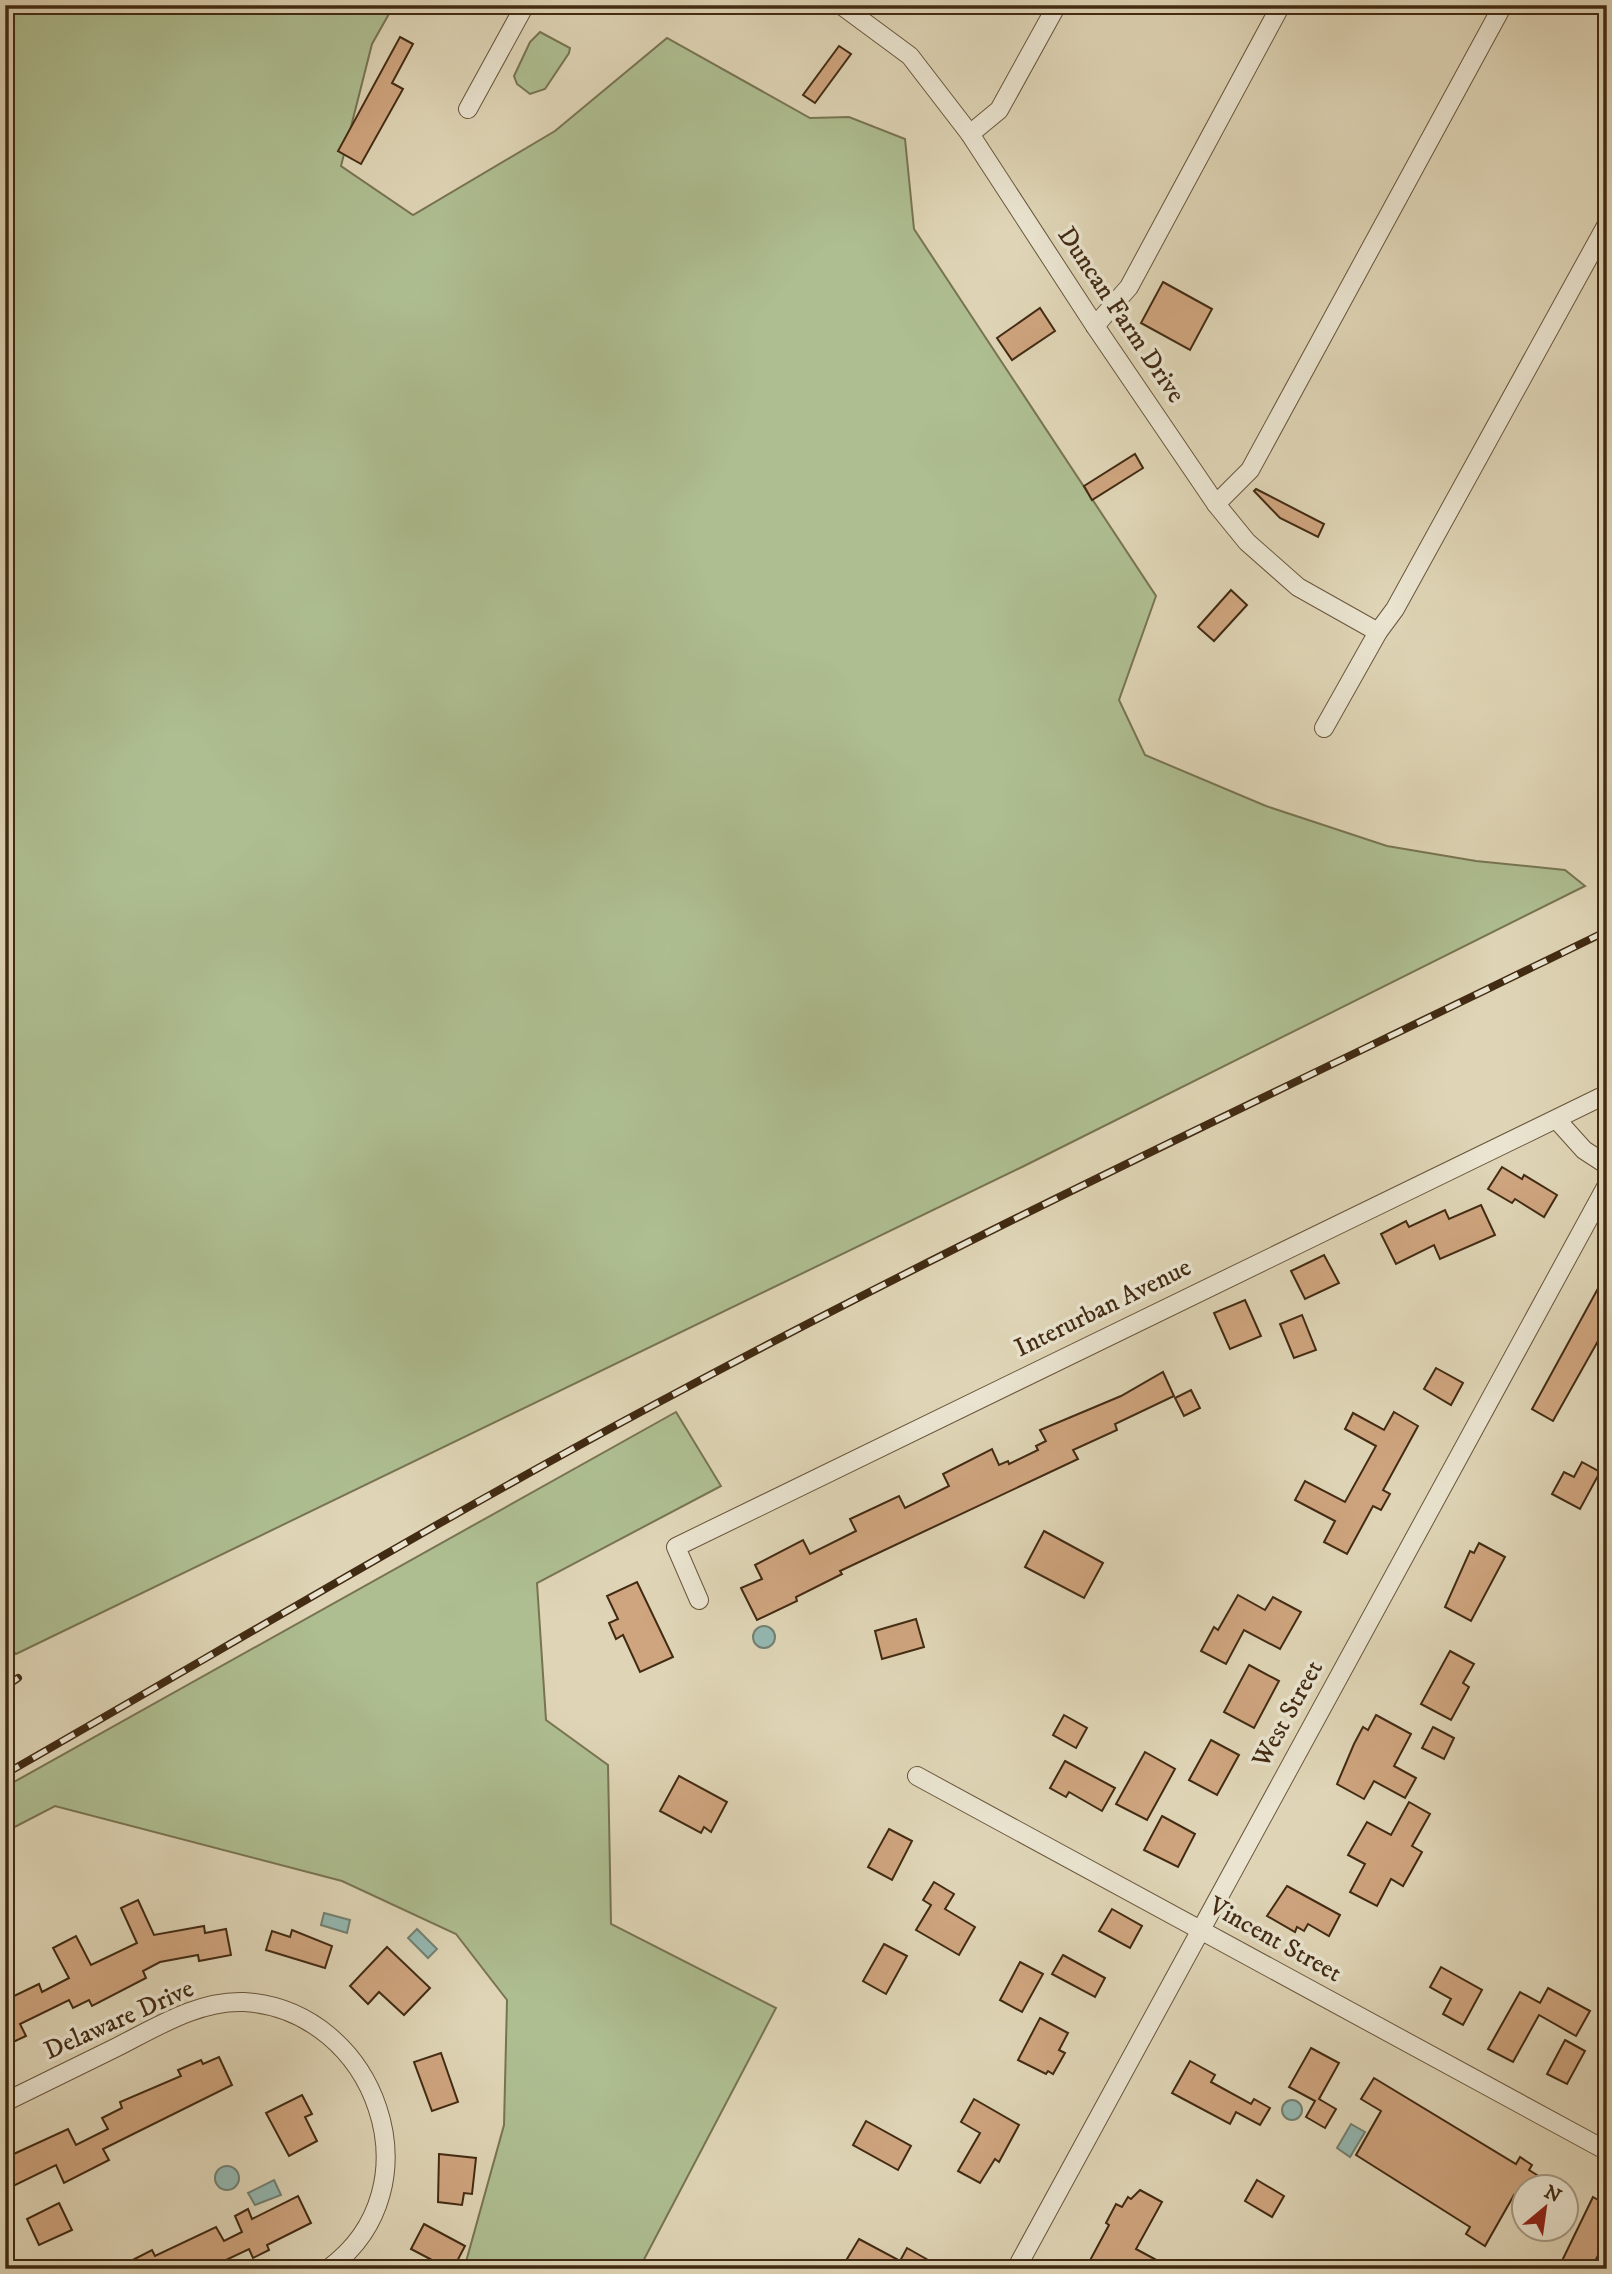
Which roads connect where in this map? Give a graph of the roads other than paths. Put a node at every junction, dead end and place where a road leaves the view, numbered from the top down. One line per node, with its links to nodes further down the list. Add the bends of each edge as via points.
1 (525, 5): 6 (street)
2 (841, 5): 7 (street, Duncan Farm Drive, via 910,56)
3 (1057, 5): 7 (street, via 999,110)
4 (1281, 5): 9 (street, via 1129,287)
5 (1503, 5): 10 (street, via 1250,470)
6 (468, 109)
7 (970, 134): 9 (street, Duncan Farm Drive)
8 (1607, 224): 11 (street, via 1395,609)
9 (1095, 326): 10 (street, Duncan Farm Drive)
10 (1216, 505): 11 (street, Duncan Farm Drive, via 1278,573)
11 (1378, 632): 12 (street)
12 (1324, 728)
13 (1607, 1094): 14 (street, Interurban Avenue)
14 (1558, 1120): 15 (street, via 1584,1150); 17 (street, Interurban Avenue, via 1495,1146 676,1547)
15 (1607, 1165)
16 (1607, 1185): 19 (street, West Street)
17 (699, 1600)
18 (917, 1776): 19 (street, Vincent Street)
19 (1201, 1929): 21 (street, Vincent Street); 23 (street, West Street)
20 (5, 2102): 22 (street, Delaware Drive, via 180,2016 221,2004 272,2007 301,2018 324,2032 361,2072 385,2134 386,2176 367,2228)
21 (1607, 2151)
22 (328, 2269)
23 (1016, 2269)

